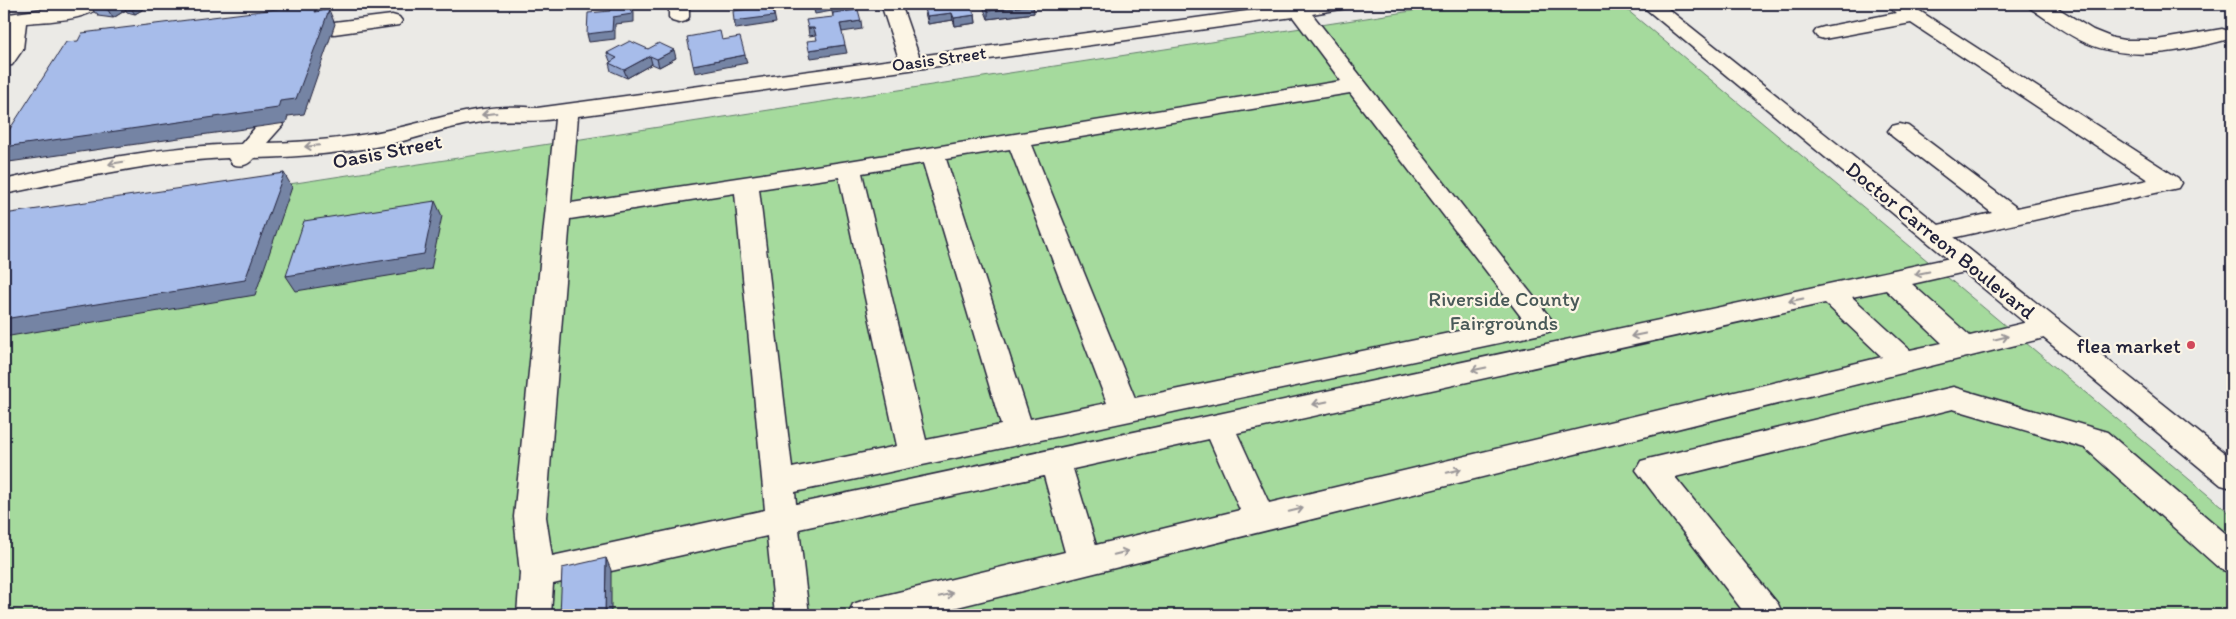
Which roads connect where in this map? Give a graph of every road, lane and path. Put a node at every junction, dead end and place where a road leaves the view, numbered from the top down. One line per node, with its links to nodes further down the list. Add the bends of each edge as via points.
1 (92, 4): 8 (street, via 78,10)
2 (891, 4): 15 (street)
3 (1340, 4): 7 (street, Oasis Street)
4 (1650, 4): 29 (street, Doctor Carreon Boulevard)
5 (1896, 4): 9 (street)
6 (2037, 4): 13 (street, via 2093,38 2118,45 2144,47)
7 (1298, 10): 15 (street, Oasis Street); 16 (street)
8 (15, 16): 14 (street, via 12,50)
9 (1915, 16): 12 (street); 28 (street, via 2170,183)
10 (392, 21): 11 (street)
11 (334, 28)
12 (1824, 33)
13 (2222, 35)
14 (4, 60)
15 (910, 63): 17 (street, Oasis Street)
16 (1356, 85): 20 (street); 36 (street, via 1541,324)
17 (567, 111): 22 (street, Oasis Street, via 537,115 515,128 382,156 332,163); 27 (street)
18 (271, 125): 22 (street)
19 (1900, 131): 28 (street)
20 (1018, 140): 21 (street); 36 (street)
21 (932, 154): 23 (street); 38 (street)
22 (239, 159): 25 (street, Oasis Street, one-way to 25, via 198,152 120,162); 26 (street, Oasis Street, via 92,183)
23 (849, 168): 24 (street); 39 (street)
24 (746, 183): 27 (street); 42 (street)
25 (4, 187)
26 (4, 205)
27 (557, 213): 47 (street, via 530,517)
28 (2013, 217): 29 (street)
29 (1934, 234): 30 (street, Doctor Carreon Boulevard)
30 (1969, 263): 31 (street, one-way to 31); 33 (street, Doctor Carreon Boulevard)
31 (1890, 280): 32 (street); 34 (street)
32 (1831, 293): 35 (street); 37 (street, one-way to 37)
33 (2048, 327): 34 (street, one-way to 33); 41 (street, Doctor Carreon Boulevard)
34 (1964, 347): 35 (street)
35 (1905, 362): 44 (street, one-way to 35)
36 (1125, 411): 38 (street)
37 (1218, 425): 40 (street); 44 (street)
38 (1019, 433): 39 (street)
39 (914, 455): 42 (street)
40 (1055, 460): 43 (street); 46 (street)
41 (2232, 476)
42 (779, 483): 43 (street)
43 (783, 519): 47 (street); 49 (street)
44 (1260, 519): 46 (street, one-way to 44)
45 (2232, 559): 51 (street, via 2096,440 1953,398 1652,470)
46 (1085, 562): 50 (street, one-way to 46)
47 (537, 573): 48 (street)
48 (534, 615)
49 (792, 615)
50 (865, 615)
51 (1766, 615)

